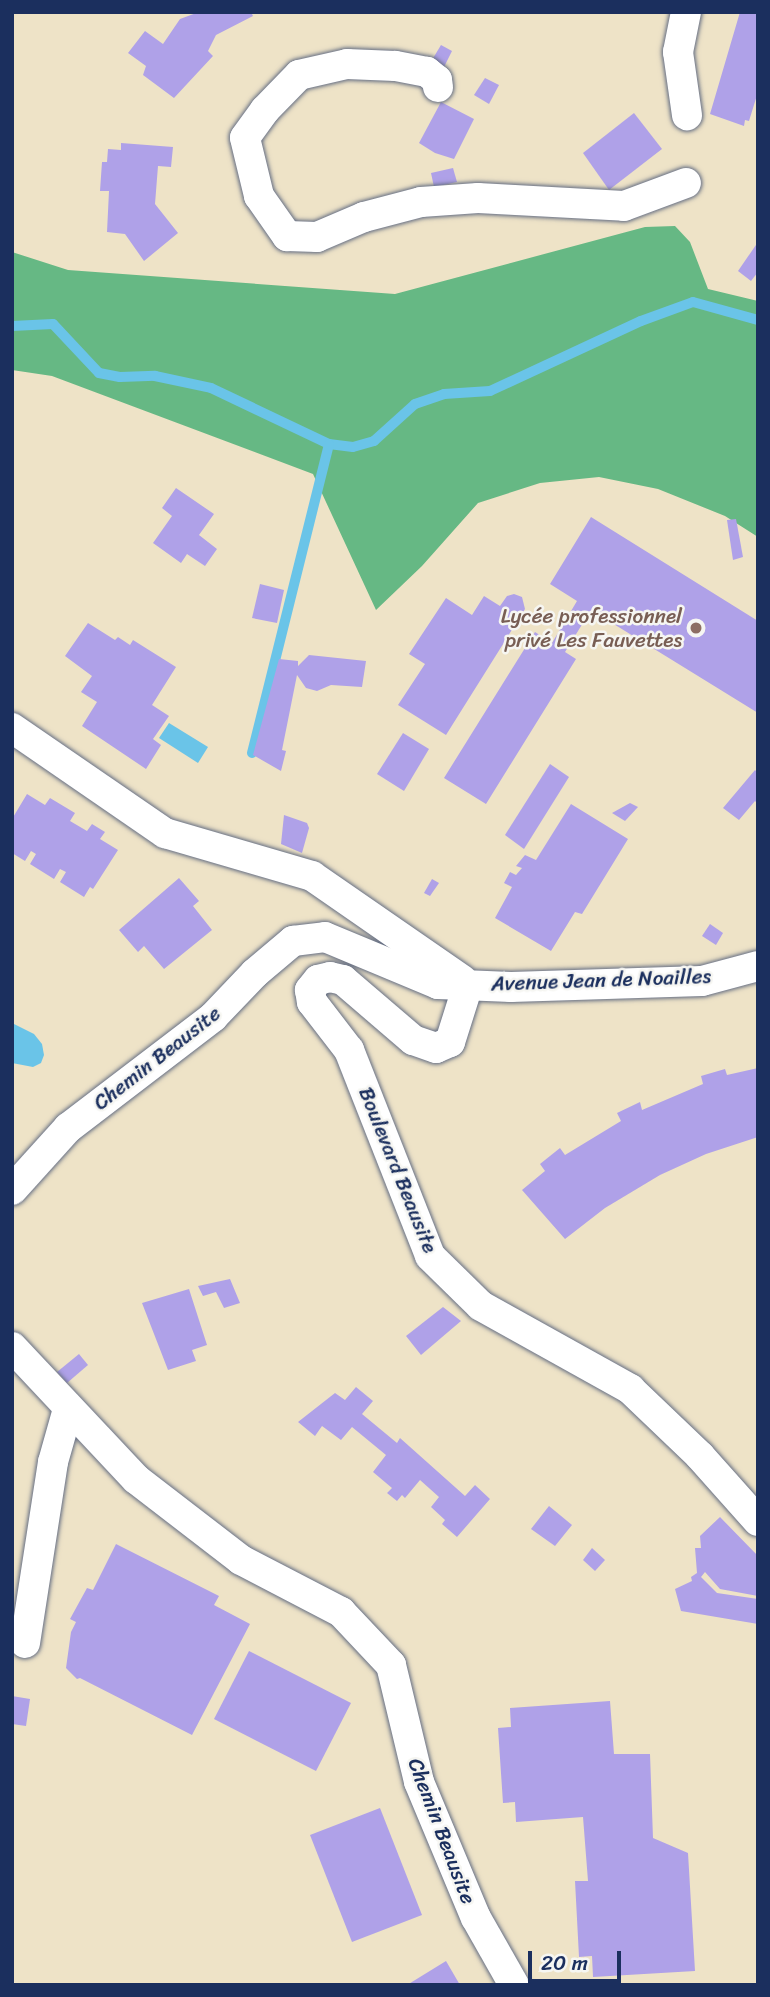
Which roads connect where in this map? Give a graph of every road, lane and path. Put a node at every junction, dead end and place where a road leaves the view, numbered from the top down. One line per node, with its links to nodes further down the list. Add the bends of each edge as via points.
1 (686, 12): 3 (street, via 678,52)
2 (438, 87): 4 (street, via 437,79 427,72 395,66 348,64 299,75 245,138 259,196 287,236 317,237 363,217 421,202 478,198 624,206)
3 (687, 115)
4 (686, 183)
5 (12, 729): 7 (street, Avenue Jean de Noailles, via 165,833 312,876)
6 (758, 966): 7 (street, Avenue Jean de Noailles, via 702,981)
7 (468, 985): 8 (street, Chemin Beausite, via 438,985 325,937 293,941 214,1017 68,1128); 11 (street, Boulevard Beausite, via 450,1042 436,1048 413,1040 343,980 317,980 310,990 312,1002 349,1050 430,1256 481,1306 630,1389 700,1456)
8 (12, 1190)
9 (12, 1347): 10 (street, Chemin Beausite)
10 (68, 1409): 12 (street, via 53,1462); 13 (street, Chemin Beausite, via 175,1512 241,1560 341,1612 391,1665 419,1782 476,1918)
11 (758, 1521)
12 (24, 1643)
13 (514, 1985)

